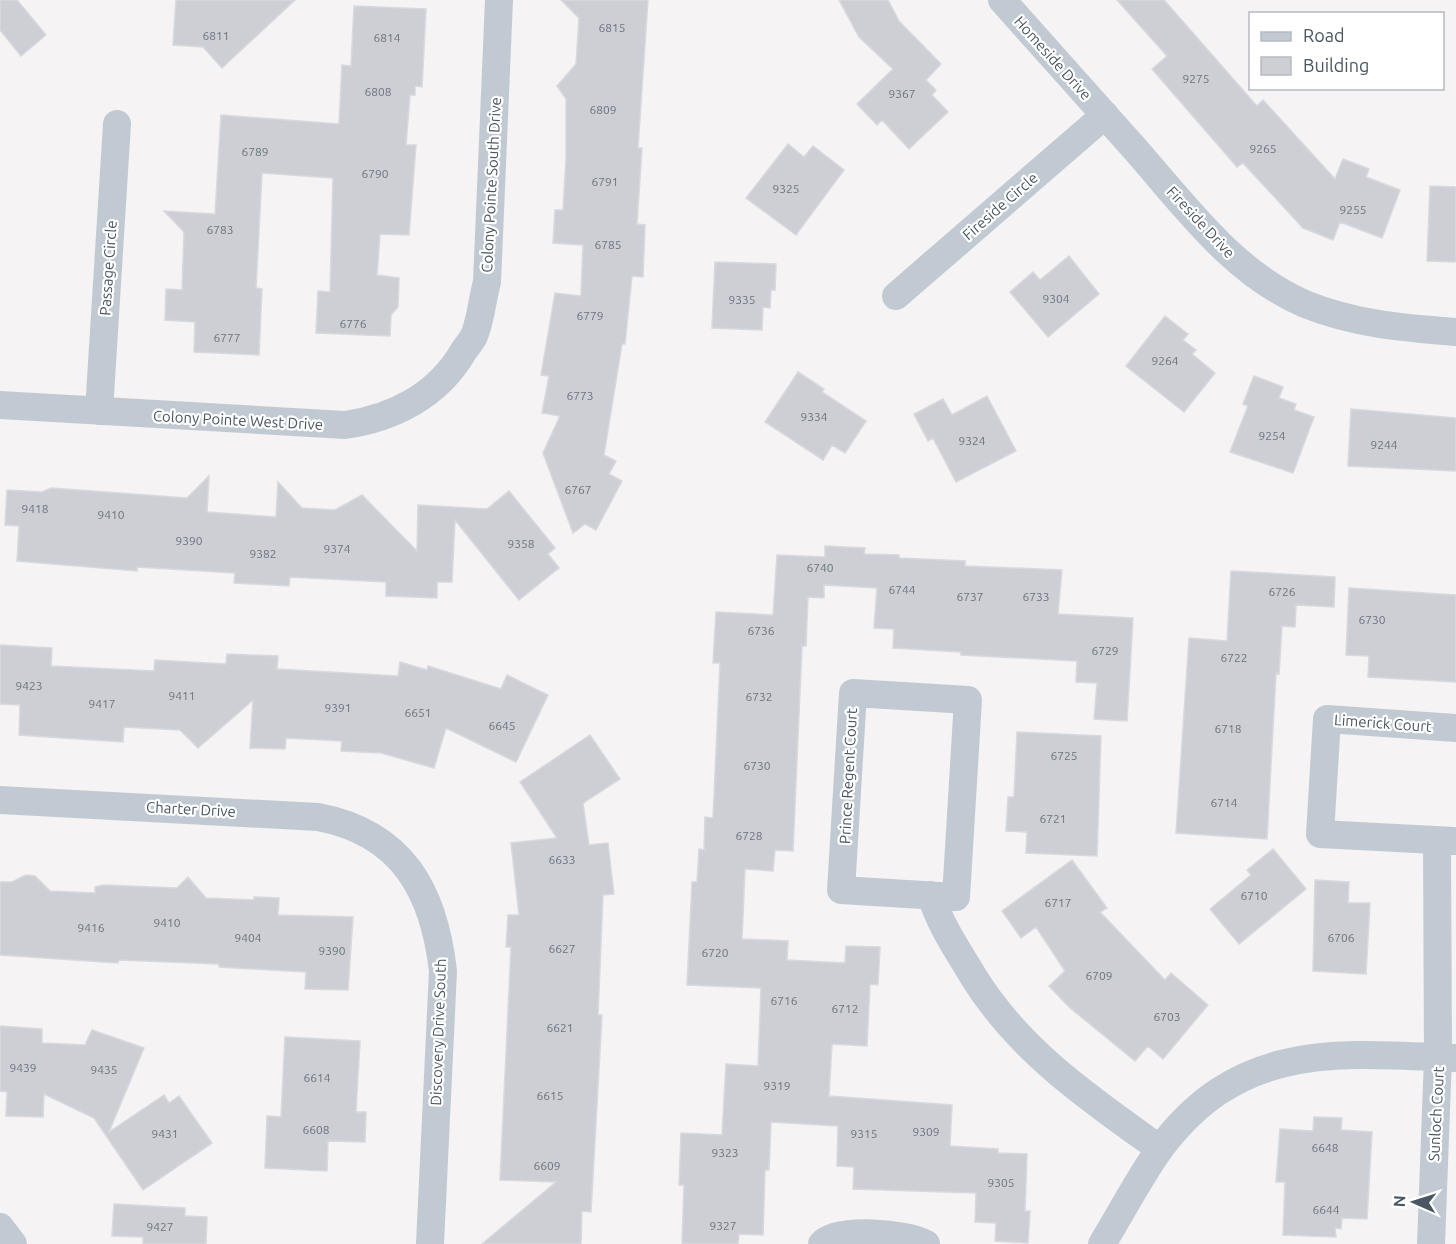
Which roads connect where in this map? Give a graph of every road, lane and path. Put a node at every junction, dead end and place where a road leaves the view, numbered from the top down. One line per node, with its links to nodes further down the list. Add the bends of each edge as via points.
1 (500, 0): 7 (street, Colony Pointe South Drive, via 487,282 474,337)
2 (1002, 0): 3 (street, Homeside Drive)
3 (1105, 115): 5 (street, Fireside Circle); 6 (street, Fireside Drive, via 1215,240 1262,280 1303,303 1347,318 1377,325)
4 (117, 124): 9 (street, Passage Circle)
5 (896, 296)
6 (1456, 332)
7 (457, 363): 9 (street, Colony Pointe West Drive, via 419,400 393,414 345,425)
8 (0, 405): 9 (street, Colony Pointe West Drive)
9 (99, 411)
10 (1456, 728): 13 (street, Limerick Court, via 1327,719 1320,834)
11 (0, 800): 12 (street, Charter Drive, via 298,814 340,822)
12 (377, 841): 19 (street, Discovery Drive South, via 412,873 438,932 443,971)
13 (1446, 841): 15 (street, Limerick Court)
14 (931, 895): 14 (street, Prince Regent Court, via 956,897 968,700 853,693 841,890); 16 (street, via 948,936 1008,1024 1062,1078)
15 (1447, 1057): 16 (street, via 1328,1054 1283,1062 1215,1094); 23 (street, Sunloch Court)
16 (1160, 1149): 22 (street)
17 (0, 1227): 18 (street)
18 (13, 1244)
19 (430, 1244)
20 (822, 1244): 21 (street, via 847,1233 907,1237)
21 (926, 1244)
22 (1102, 1244)
23 (1431, 1244)

